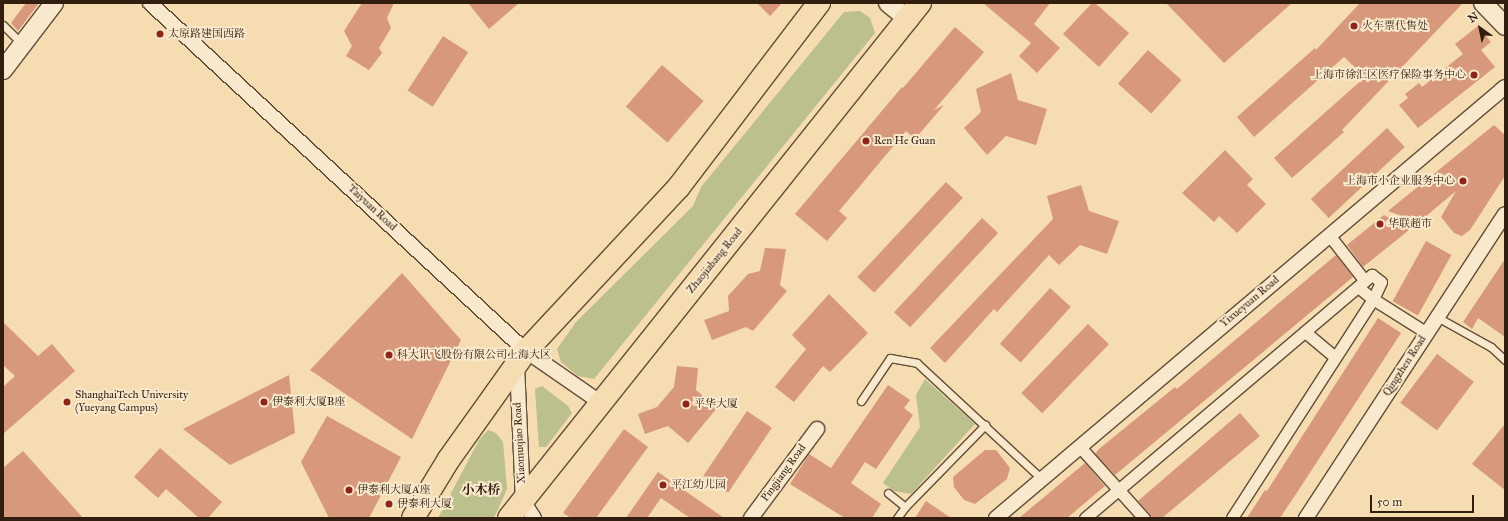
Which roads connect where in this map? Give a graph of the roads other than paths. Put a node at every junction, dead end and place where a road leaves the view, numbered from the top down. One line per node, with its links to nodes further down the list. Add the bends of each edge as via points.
1 (54, 3): 9 (street)
2 (150, 3): 20 (street, Taiyuan Road)
3 (819, 3): 20 (main road, via 678,188)
4 (888, 3): 6 (street)
5 (1483, 3): 8 (street)
6 (914, 12): 23 (main road, Zhaojiabang Road)
7 (3, 25): 9 (lane)
8 (1505, 26)
9 (22, 44): 10 (street)
10 (3, 70)
11 (1505, 87): 13 (street, Yixueyuan Road)
12 (1505, 214): 16 (street, Qingzhen Road)
13 (1329, 235): 14 (street); 26 (street, Yixueyuan Road)
14 (1362, 284): 15 (street); 15 (street, via 1372,275 1382,282); 17 (street)
15 (1373, 299): 18 (street); 19 (street)
16 (1437, 317): 18 (street, Qingzhen Road); 21 (lane, via 1491,347)
17 (1305, 332): 19 (street); 28 (street)
18 (1427, 333): 40 (street, Qingzhen Road)
19 (1335, 357): 39 (street)
20 (522, 358): 23 (street, Taiyuan Road); 31 (street, Xiaomuqiao Road); 32 (main road, via 449,459)
21 (1505, 360)
22 (861, 401): 24 (lane, via 890,358 917,363)
23 (601, 403): 31 (main road, Zhaojiabang Road)
24 (985, 425): 27 (lane); 30 (lane)
25 (817, 429): 34 (street, Pingjiang Road)
26 (1080, 446): 27 (street, Yixueyuan Road); 28 (street)
27 (1042, 479): 36 (street, Yixueyuan Road)
28 (1118, 489): 37 (street); 38 (street)
29 (888, 493): 30 (lane)
30 (905, 507): 35 (lane)
31 (529, 510): 33 (main road, Zhaojiabang Road)
32 (413, 518)
33 (509, 518)
34 (751, 518)
35 (897, 518)
36 (996, 518)
37 (1085, 518)
38 (1144, 518)
39 (1232, 518)
40 (1306, 518)

